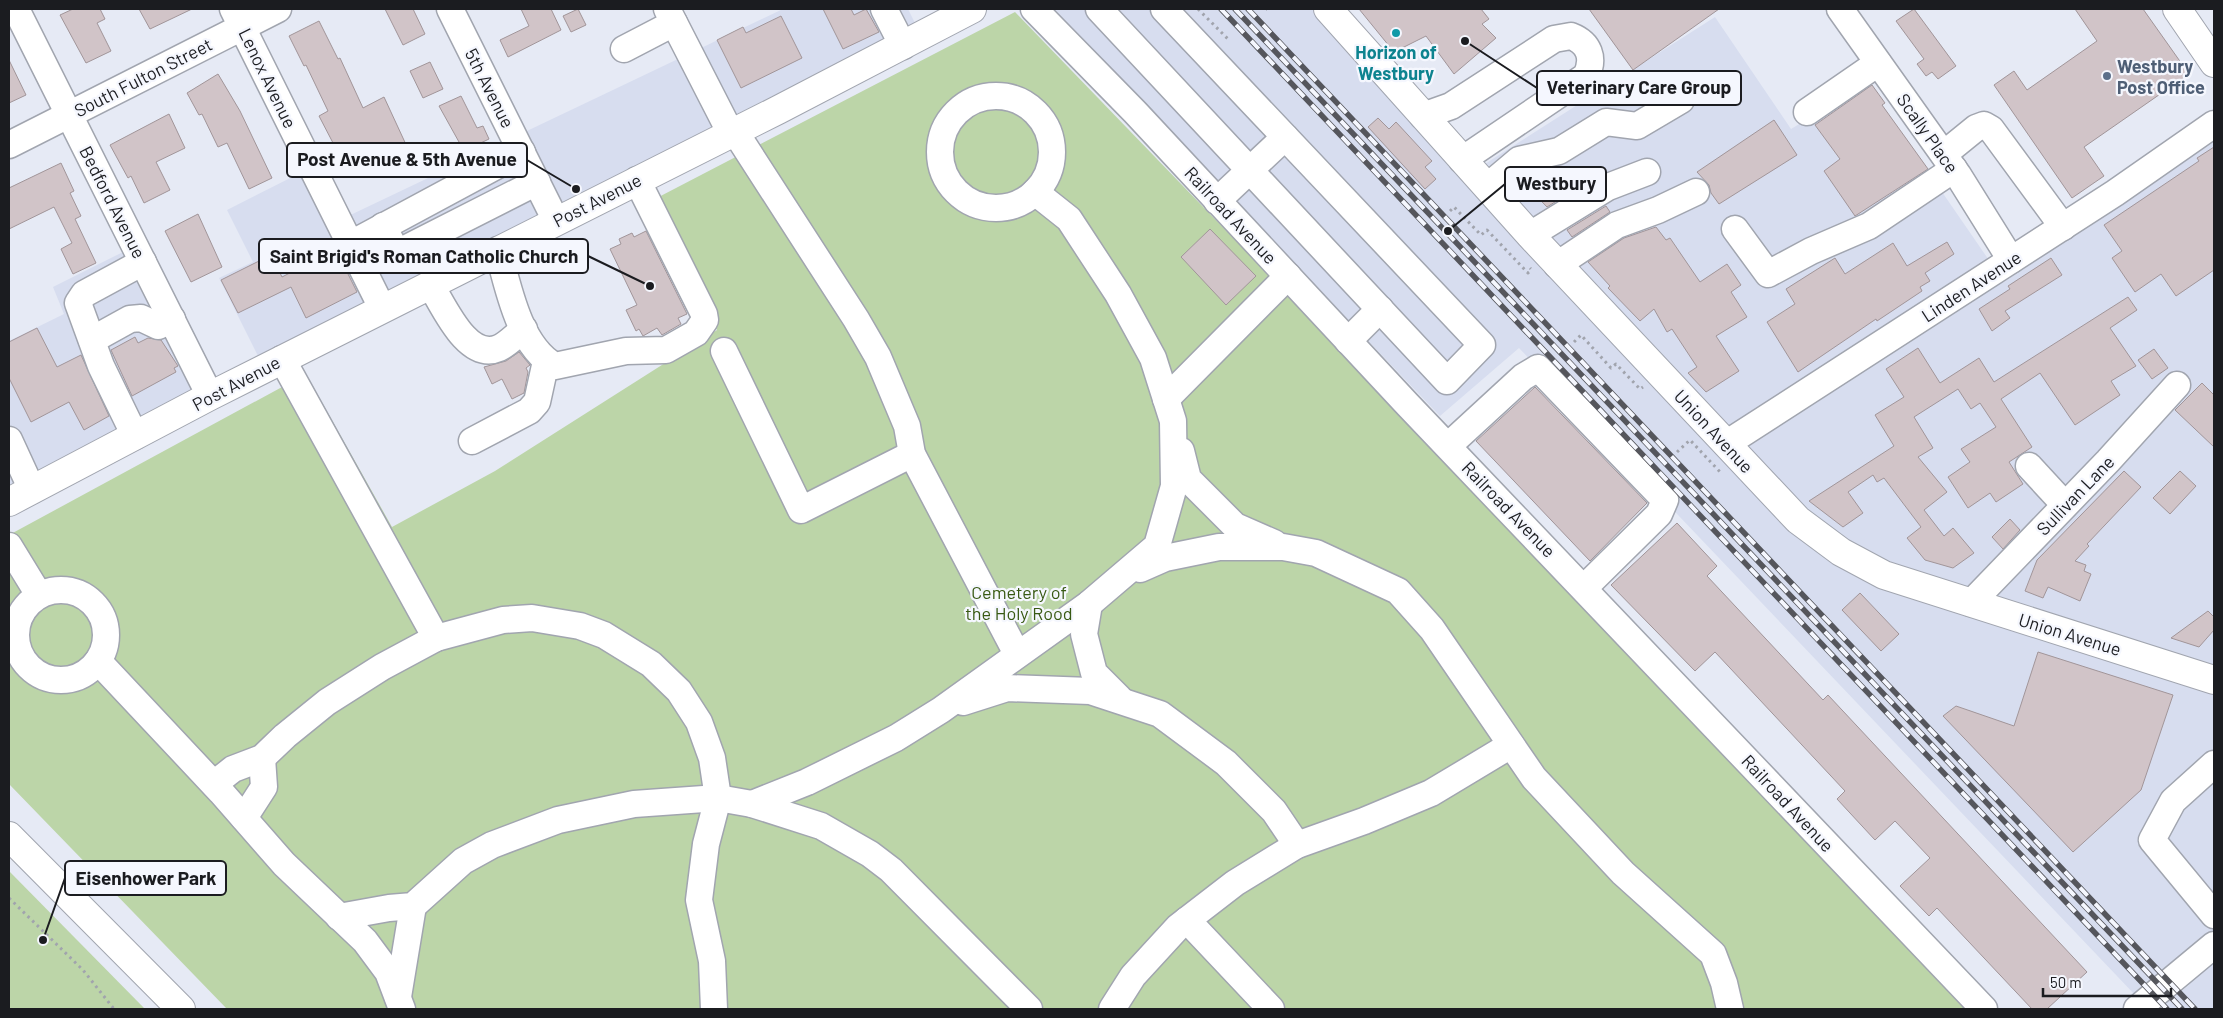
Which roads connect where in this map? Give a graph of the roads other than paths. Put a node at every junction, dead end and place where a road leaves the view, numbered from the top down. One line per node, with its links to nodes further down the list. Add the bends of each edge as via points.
1 (16, 9): 20 (street, Bedford Avenue)
2 (278, 9): 13 (street, South Fulton Street)
3 (450, 9): 26 (street, 5th Avenue)
4 (884, 9): 14 (street)
5 (1034, 9): 36 (street, Railroad Avenue)
6 (1099, 9): 29 (street)
7 (1164, 9): 24 (street)
8 (1328, 9): 21 (main road, Union Avenue)
9 (1840, 9): 17 (street, Scally Place)
10 (2177, 9): 16 (main road)
11 (957, 12): 14 (main road, Post Avenue)
12 (671, 16): 15 (street); 23 (street, via 695,88)
13 (238, 18): 20 (street, South Fulton Street); 42 (street, Lenox Avenue)
14 (903, 46): 23 (main road, Post Avenue)
15 (624, 49)
16 (2214, 62)
17 (1878, 63): 19 (street); 28 (street, Scally Place)
18 (1681, 100): 33 (street, via 1637,126 1606,122 1559,151 1519,160)
19 (1808, 112)
20 (69, 114): 25 (street, South Fulton Street); 45 (street, Bedford Avenue)
21 (1422, 116): 27 (main road, Union Avenue); 27 (street, via 1451,106 1554,39 1571,36 1586,45 1592,60 1586,76)
22 (2214, 124): 39 (street, Linden Avenue)
23 (732, 131): 31 (main road, Post Avenue); 66 (street, via 878,358 907,426)
24 (1285, 137): 29 (street); 50 (street, via 1482,345 1447,381)
25 (9, 145)
26 (522, 152): 32 (street, 5th Avenue); 38 (street)
27 (1462, 160): 33 (main road, Union Avenue)
28 (1949, 162): 39 (street, via 1976,128 1984,125 1991,129); 40 (street, via 1869,226 1768,274); 44 (street, Scally Place)
29 (1250, 169): 36 (street); 50 (street)
30 (1647, 172): 41 (street, via 1608,187)
31 (637, 180): 37 (main road, Post Avenue); 57 (street, via 705,320 696,333 666,350 626,351 555,366)
32 (537, 182): 37 (street, 5th Avenue); 38 (street, via 396,253)
33 (1486, 187): 41 (main road, Union Avenue)
34 (1035, 192): 34 (street, via 1046,178 1051,142 1045,125 1034,111 1019,101 993,96 968,103 953,115 944,132 940,150 943,169 952,186 965,199 1001,208 1020,203); 60 (street, via 1069,219 1118,294 1153,358)
35 (1696, 192): 46 (street, via 1617,225)
36 (1218, 201): 47 (street, Railroad Avenue)
37 (556, 220): 43 (main road, Post Avenue)
38 (383, 226): 42 (street)
39 (2063, 227): 44 (street, Linden Avenue)
40 (1735, 230)
41 (1521, 242): 46 (main road, Union Avenue)
42 (351, 244): 49 (street, Lenox Avenue)
43 (498, 250): 48 (main road, Post Avenue); 52 (street, via 511,298)
44 (2011, 260): 64 (street, Linden Avenue)
45 (143, 262): 51 (street, Bedford Avenue); 53 (street, via 80,297 78,303)
46 (1557, 265): 64 (main road, Union Avenue)
47 (1288, 276): 54 (street, Railroad Avenue); 60 (street)
48 (430, 284): 49 (main road, Post Avenue); 52 (street, via 456,327 474,347 484,351 498,348)
49 (382, 308): 56 (main road, Post Avenue)
50 (1380, 310): 54 (street)
51 (172, 320): 53 (street, via 158,326 141,318 130,319); 59 (street, Bedford Avenue)
52 (524, 329): 57 (street)
53 (92, 340): 61 (street, via 101,366)
54 (1348, 341): 65 (street, Railroad Avenue)
55 (724, 351): 66 (street, via 801,510)
56 (282, 359): 59 (main road, Post Avenue); 77 (street)
57 (546, 361): 63 (street, via 533,407)
58 (2177, 385): 69 (street, Sullivan Lane)
59 (210, 396): 61 (main road, Post Avenue)
60 (1169, 410): 71 (street, via 1188,480 1235,526); 72 (street, via 1174,486 1157,546)
61 (136, 436): 68 (main road, Post Avenue)
62 (9, 440): 68 (street)
63 (472, 441)
64 (1726, 444): 75 (main road, Union Avenue, via 1798,520 1840,552 1884,575)
65 (1448, 446): 73 (street, Railroad Avenue); 73 (street, via 1523,377 1538,368 1665,500 1660,514)
66 (912, 454): 78 (street)
67 (2029, 466): 69 (street)
68 (20, 496)
69 (2065, 505): 75 (street, Sullivan Lane)
70 (9, 546): 74 (street)
71 (1283, 547): 72 (street, via 1219,547 1165,558); 83 (street, via 1316,553 1398,591 1432,629)
72 (1116, 579): 76 (street)
73 (1584, 588): 106 (street, Railroad Avenue)
74 (40, 595): 79 (street, via 57,590 74,592 95,605 102,615 106,639); 79 (street, via 23,611 17,627 18,644 28,665 47,677 69,679 90,670)
75 (1971, 603): 80 (main road, Union Avenue)
76 (1089, 604): 78 (street); 81 (street, via 1084,634 1094,673)
77 (436, 638): 84 (street, via 327,702); 87 (street, via 503,620 532,618 580,626 604,636 651,664 679,691 699,722 706,740 716,774)
78 (1017, 654): 82 (street)
79 (98, 661): 86 (street)
80 (2214, 680)
81 (1124, 702): 82 (street, via 1090,691 1007,688); 91 (street, via 1160,714 1226,763 1274,811)
82 (941, 710): 88 (street, via 896,738 807,782)
83 (1511, 745): 91 (street, via 1431,793); 99 (street, via 1534,778 1623,873 1713,954)
84 (262, 758): 86 (street, via 233,768); 89 (street, via 264,787)
85 (2214, 764): 93 (street, via 2173,800 2152,840)
86 (214, 784): 89 (street)
87 (718, 798): 88 (street); 92 (street, via 634,804 558,820 492,845 463,861); 97 (street, via 706,844 698,900)
88 (752, 804): 103 (street, via 820,826 877,860)
89 (244, 818): 94 (street, via 284,864)
90 (9, 836): 100 (main road)
91 (1297, 845): 95 (street, via 1235,883)
92 (414, 906): 94 (street); 98 (street)
93 (2214, 914)
94 (339, 917): 98 (street, via 382,962)
95 (1187, 920): 104 (street, via 1133,976); 105 (street)
96 (2214, 946): 107 (street)
97 (712, 961): 101 (street); 102 (street)
98 (400, 1004)
99 (1734, 1008)
100 (181, 1009)
101 (714, 1009)
102 (728, 1009)
103 (1028, 1009)
104 (1112, 1009)
105 (1270, 1009)
106 (1984, 1009)
107 (2137, 1009)

